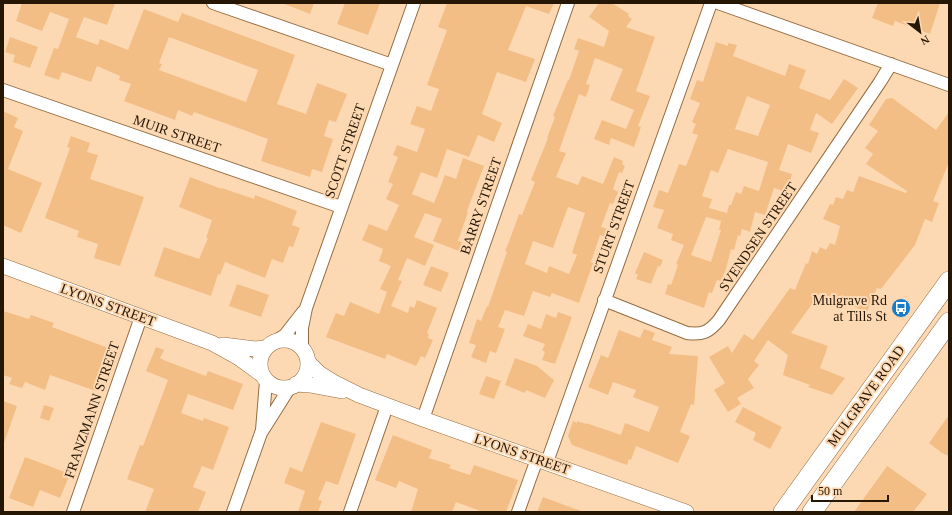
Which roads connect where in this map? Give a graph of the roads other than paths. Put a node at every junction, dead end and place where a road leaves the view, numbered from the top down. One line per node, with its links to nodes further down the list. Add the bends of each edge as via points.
1 (213, 3): 7 (street)
2 (414, 3): 7 (street, SCOTT STREET)
3 (568, 3): 25 (street, BARRY STREET)
4 (711, 3): 13 (street, STURT STREET)
5 (718, 3): 6 (street)
6 (891, 64): 8 (street); 13 (street, SVENDSEN STREET, via 712,328 698,334 687,333)
7 (392, 65): 10 (street, SCOTT STREET)
8 (949, 85)
9 (3, 90): 10 (street, MUIR STREET)
10 (341, 207): 14 (street, SCOTT STREET)
11 (3, 266): 15 (street, LYONS STREET)
12 (947, 289): 33 (main road, MULGRAVE ROAD)
13 (604, 300): 27 (street, STURT STREET)
14 (306, 308): 18 (street, SCOTT STREET, via 286,334); 19 (street, SCOTT STREET)
15 (141, 317): 17 (street, LYONS STREET); 28 (street, FRANZMANN STREET)
16 (949, 323): 34 (main road, MULGRAVE ROAD)
17 (212, 343): 18 (street, LYONS STREET, via 243,348); 21 (street, LYONS STREET, via 239,358)
18 (270, 345): 19 (street, via 283,339 290,340); 21 (street, via 260,360 259,367)
19 (302, 348): 20 (street)
20 (308, 362): 22 (street, via 305,375); 23 (street, LYONS STREET, via 319,373)
21 (264, 377): 22 (street, via 277,387); 26 (street)
22 (293, 386): 23 (street, LYONS STREET, via 310,385); 26 (street)
23 (359, 395): 24 (street, LYONS STREET)
24 (387, 406): 25 (street, LYONS STREET); 30 (street)
25 (423, 419): 27 (street, LYONS STREET)
26 (261, 433): 29 (street)
27 (542, 461): 31 (street, STURT STREET); 32 (street, LYONS STREET)
28 (72, 512)
29 (233, 512)
30 (350, 512)
31 (518, 512)
32 (686, 512)
33 (783, 512)
34 (812, 512)

